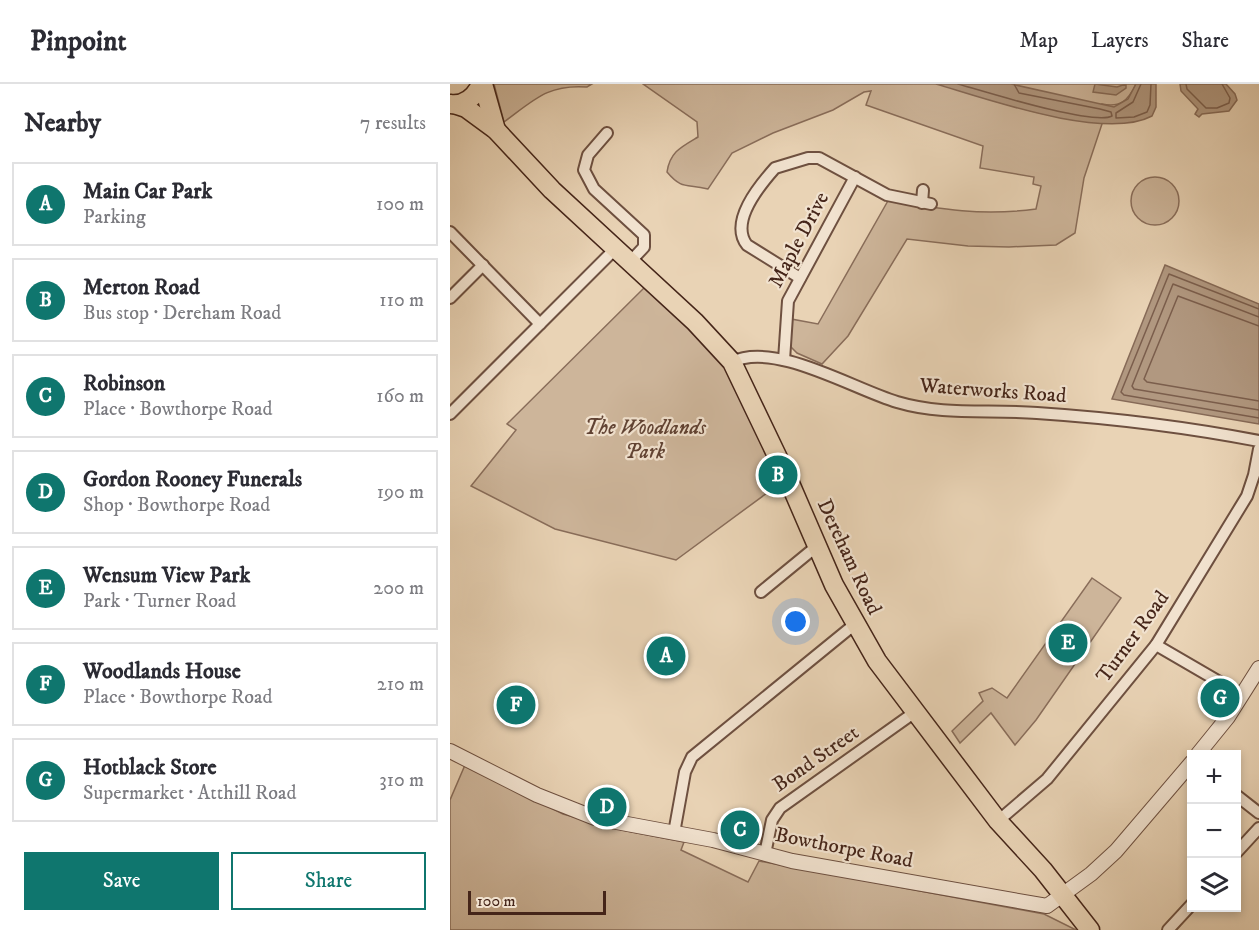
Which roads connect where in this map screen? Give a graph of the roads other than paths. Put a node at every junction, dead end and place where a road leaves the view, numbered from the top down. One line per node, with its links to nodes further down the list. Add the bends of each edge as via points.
1 (482, 84): 2 (main road, Dereham Road, via 470,99); 3 (main road, Dereham Road)
2 (454, 104): 3 (main road, Dereham Road)
3 (496, 130): 8 (main road, Dereham Road)
4 (607, 133): 9 (street, via 588,155 584,171 594,189 644,235 644,247)
5 (855, 177): 6 (street, via 887,195 927,203); 11 (street, Maple Drive); 11 (street, via 819,158 783,164 770,173 741,222 741,237 747,245)
6 (923, 190)
7 (450, 232): 10 (street)
8 (614, 250): 9 (main road, Dereham Road); 13 (street)
9 (629, 263): 15 (main road, Dereham Road, via 695,322)
10 (483, 265): 12 (street); 13 (street)
11 (800, 278): 14 (street, Maple Drive, via 785,312)
12 (450, 298)
13 (540, 324): 16 (street)
14 (784, 360): 15 (street, Waterworks Road); 17 (street, Waterworks Road, via 896,402 933,411 1035,412 1191,428)
15 (732, 362): 19 (main road, Dereham Road)
16 (450, 414)
17 (1259, 441)
18 (1259, 449): 22 (street, Turner Road, via 1247,496)
19 (817, 546): 20 (street); 21 (main road, Dereham Road)
20 (761, 592)
21 (855, 624): 25 (main road, Dereham Road); 33 (street, via 692,757 685,772)
22 (1156, 645): 24 (street); 31 (street, Turner Road, via 1047,779)
23 (1259, 668): 24 (street)
24 (1242, 695): 26 (street)
25 (915, 712): 31 (main road, Dereham Road); 35 (street, Bond Street, via 780,808 772,820)
26 (1201, 750)
27 (450, 751): 33 (street, Bowthorpe Road, via 575,812)
28 (1187, 767): 36 (street, via 1116,851)
29 (1241, 799): 30 (street)
30 (1259, 813)
31 (998, 821): 36 (main road, Dereham Road)
32 (1259, 828): 34 (street)
33 (674, 833): 35 (street, Bowthorpe Road)
34 (1241, 848)
35 (765, 854): 36 (street, Bowthorpe Road, via 1047,906)
36 (1063, 896): 38 (main road, Dereham Road)
37 (1187, 909): 39 (street)
38 (1090, 930)
39 (1168, 930)

